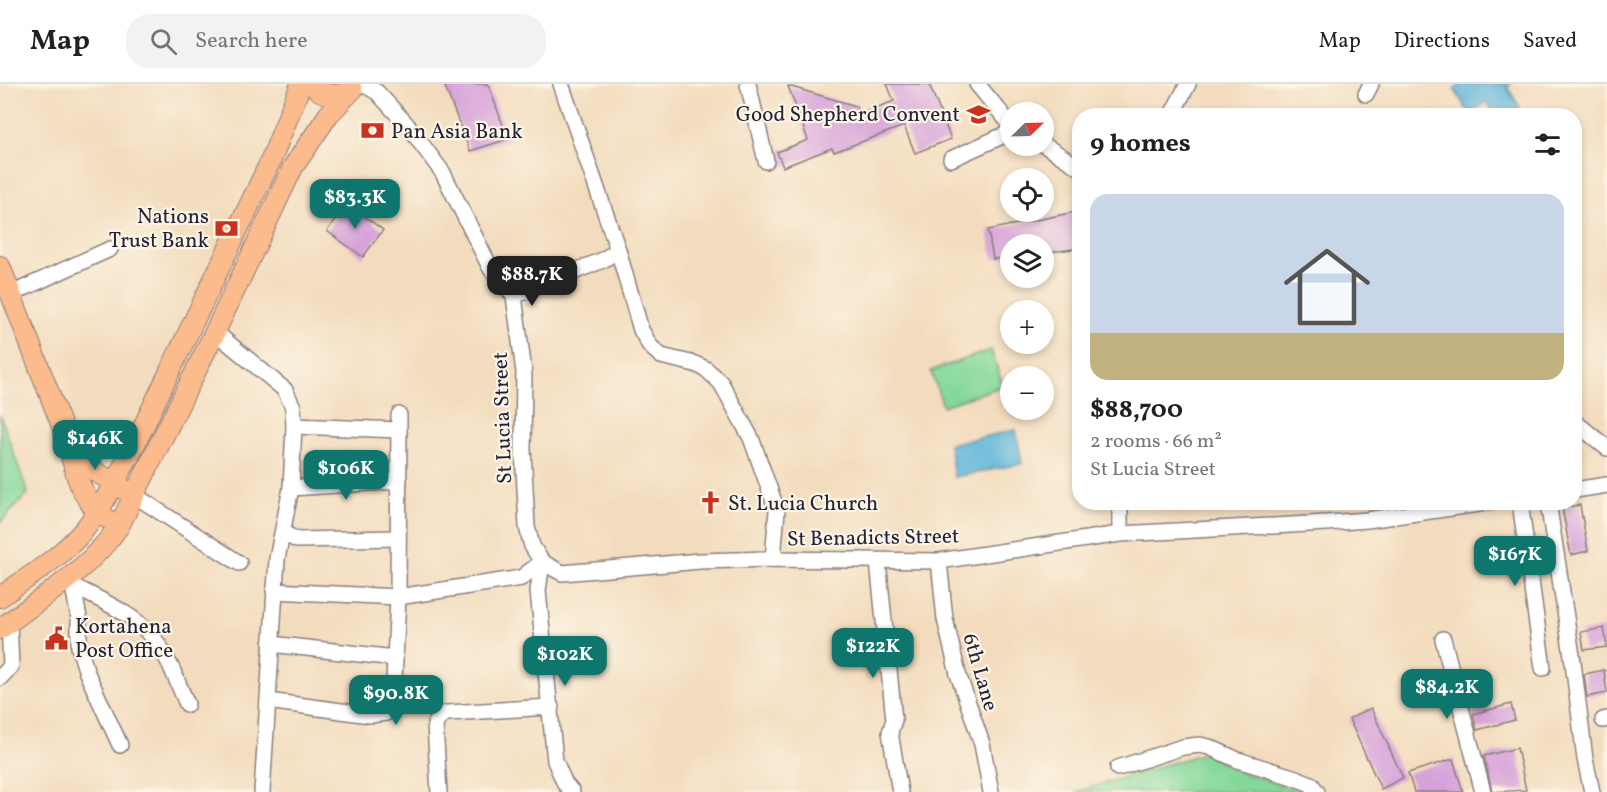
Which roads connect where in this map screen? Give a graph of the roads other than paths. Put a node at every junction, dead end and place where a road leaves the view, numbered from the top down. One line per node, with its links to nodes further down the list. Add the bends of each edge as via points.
1 (301, 84): 28 (main road, via 271,160)
2 (312, 84): 7 (main road, via 333,95)
3 (561, 84): 16 (street)
4 (748, 84): 13 (street)
5 (977, 84): 9 (street)
6 (1188, 84): 8 (street)
7 (358, 86): 19 (street, via 377,92 409,127 443,173 491,269); 20 (main road, via 329,114 293,167)
8 (1175, 108)
9 (1000, 112)
10 (1000, 137): 12 (street)
11 (1054, 152): 14 (street)
12 (951, 159)
13 (766, 161)
14 (1072, 163)
15 (110, 249): 18 (street)
16 (618, 250): 19 (street, via 603,260); 42 (street, via 641,330 650,346 661,356 706,369 721,383 751,438 777,510)
17 (0, 266): 18 (main road)
18 (11, 294): 25 (main road)
19 (514, 296): 45 (street, St Lucia Street, via 524,372 527,527)
20 (215, 332): 21 (street, via 285,390 293,407); 32 (main road)
21 (294, 426): 27 (street, via 399,423); 30 (street)
22 (1582, 427): 24 (street)
23 (1582, 428): 26 (street)
24 (1607, 429)
25 (68, 442): 28 (main road, via 96,472); 37 (main road, via 73,467)
26 (1607, 448)
27 (399, 482): 30 (street); 41 (street)
28 (114, 483): 32 (main road); 37 (main road)
29 (1607, 485): 31 (street)
30 (291, 489): 39 (street)
31 (1582, 489)
32 (135, 495): 38 (main road); 46 (street)
33 (1120, 510): 40 (street)
34 (1437, 510): 40 (street, St Benadicts Street, via 1327,524)
35 (1521, 510): 55 (street)
36 (1549, 510): 69 (street)
37 (96, 511): 38 (main road); 49 (main road, via 68,547)
38 (118, 526): 47 (main road)
39 (284, 533): 41 (street, via 297,540); 48 (street)
40 (1120, 534): 44 (street, St Benadicts Street)
41 (398, 538): 50 (street)
42 (773, 559): 43 (street, St Benadicts Street); 45 (street, St Benadicts Street, via 562,573)
43 (878, 561): 44 (street, St Benadicts Street); 65 (street, via 894,720 890,732)
44 (939, 561): 66 (street, 6th Lane, via 945,619 958,674 982,744)
45 (542, 562): 50 (street, via 521,578); 59 (street, via 538,591)
46 (238, 563)
47 (72, 581): 51 (main road); 58 (street, via 123,612 151,636); 60 (street, via 79,618 79,647)
48 (274, 591): 50 (street); 53 (street)
49 (0, 597)
50 (398, 597): 54 (street)
51 (4, 626): 56 (street, via 11,666)
52 (1443, 639): 68 (street)
53 (271, 644): 54 (street); 57 (street)
54 (395, 658): 57 (street, via 393,701 386,713 370,715)
55 (1543, 668)
56 (0, 678)
57 (268, 701): 62 (street)
58 (187, 705)
59 (551, 707): 63 (street, via 440,716 435,725); 64 (street, via 555,761)
60 (120, 745)
61 (1118, 768): 67 (street, via 1200,745 1311,784)
62 (262, 792)
63 (439, 792)
64 (572, 792)
65 (900, 792)
66 (991, 792)
67 (1317, 792)
68 (1483, 792)
69 (1592, 792)

